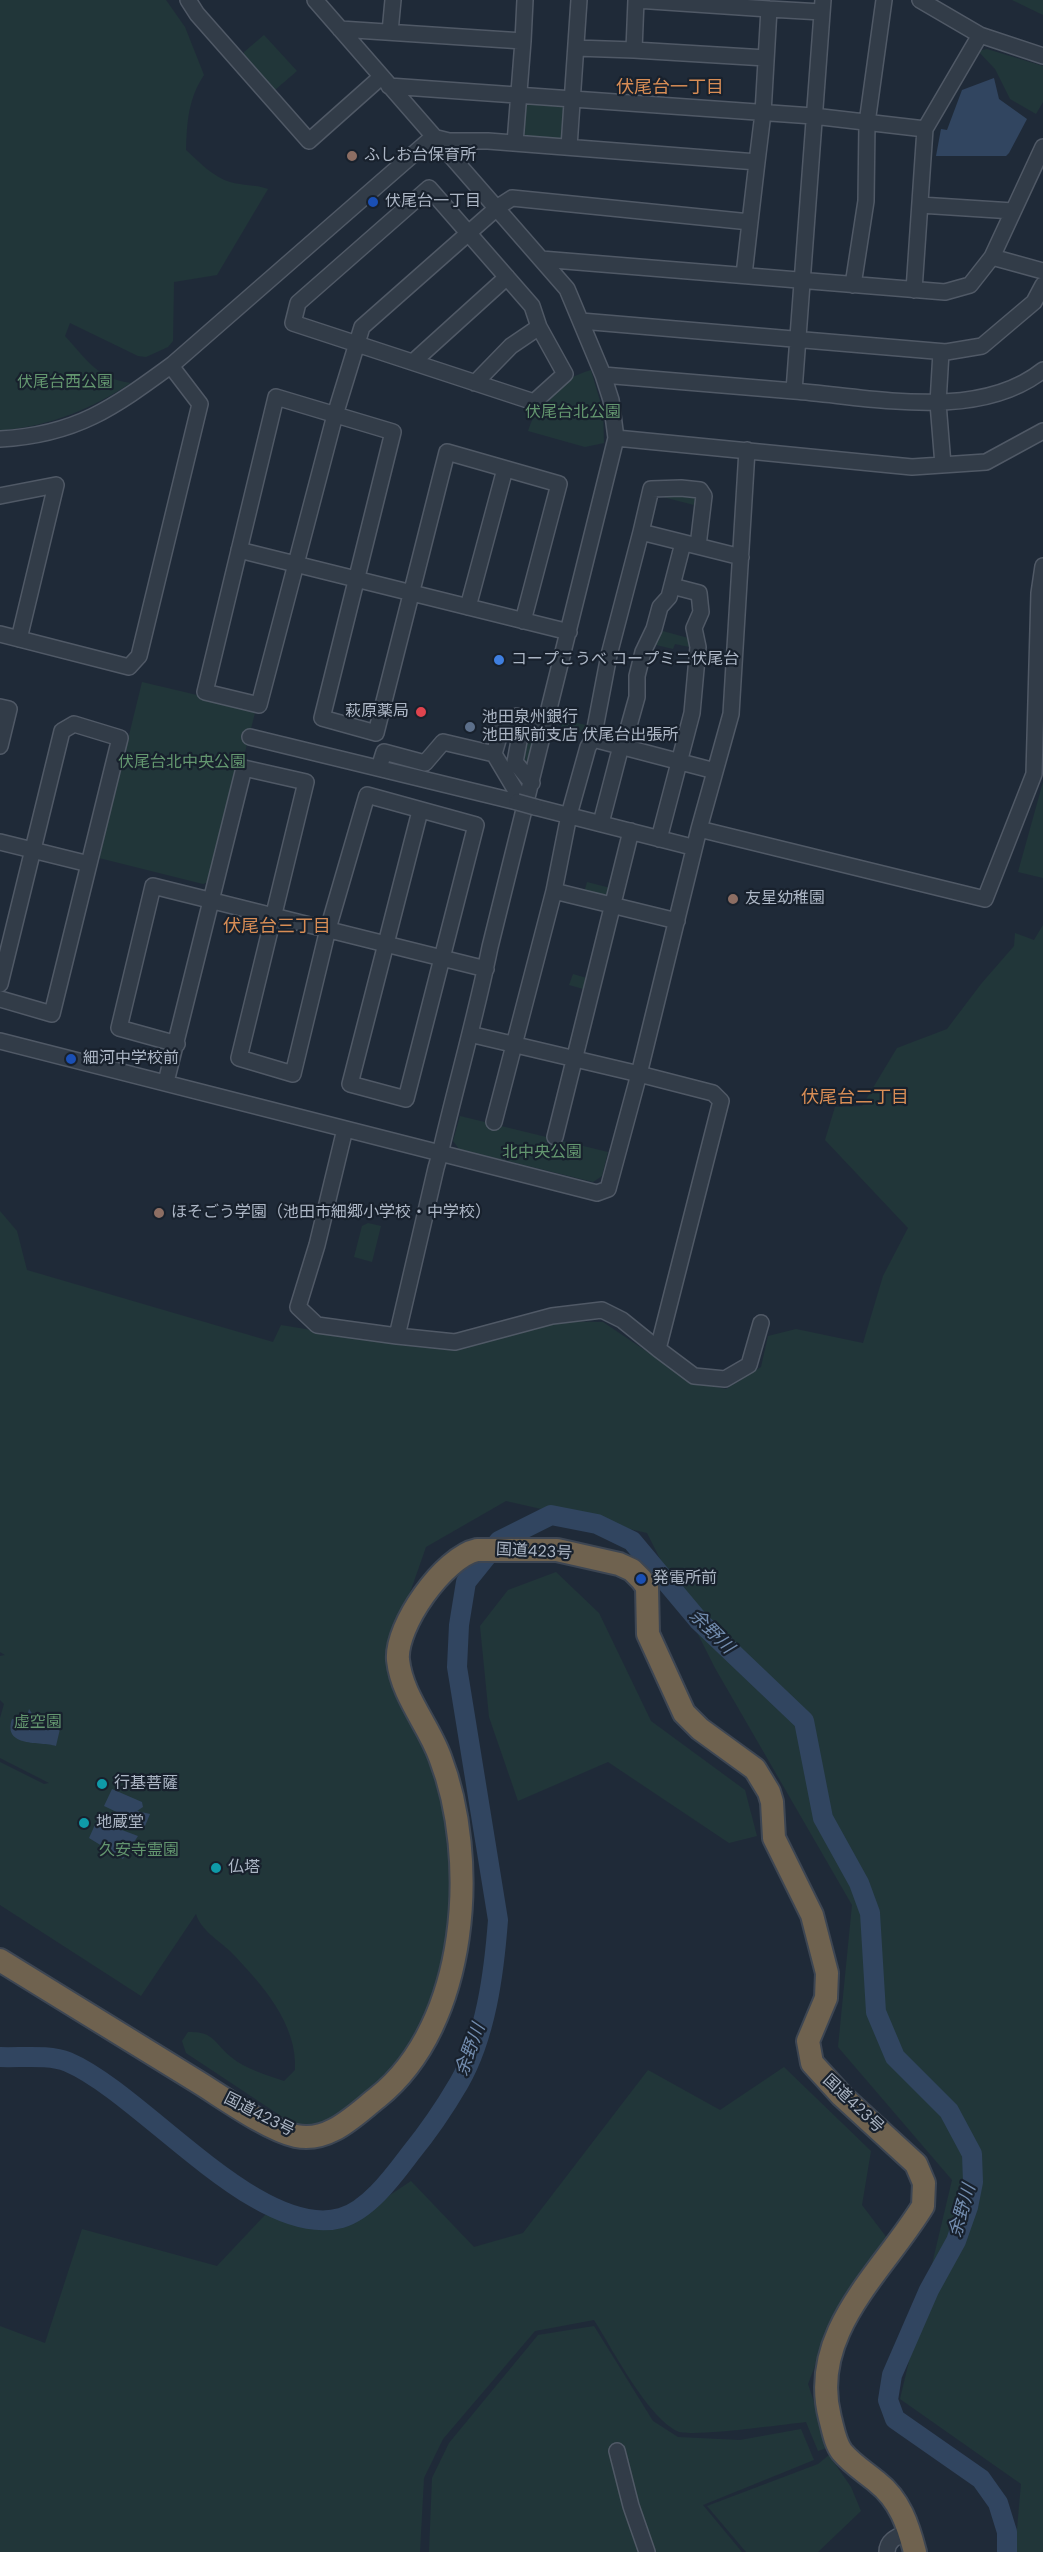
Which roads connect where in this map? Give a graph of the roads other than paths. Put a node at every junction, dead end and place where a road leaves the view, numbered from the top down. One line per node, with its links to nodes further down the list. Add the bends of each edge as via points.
1 (188, 0): 19 (street, via 309,141)
2 (315, 0): 11 (street)
3 (393, 0): 12 (street)
4 (525, 0): 14 (street)
5 (579, 0): 15 (street)
6 (636, 0): 10 (street); 16 (street)
7 (884, 0): 24 (street)
8 (920, 0): 13 (street)
9 (822, 6): 10 (street); 23 (street)
10 (769, 9): 18 (street)
11 (340, 29): 12 (street); 19 (street)
12 (390, 32): 14 (street)
13 (980, 35): 17 (street); 25 (street)
14 (523, 41): 20 (street)
15 (576, 48): 16 (street); 21 (street)
16 (634, 51): 18 (street)
17 (1043, 56)
18 (766, 58): 22 (street)
19 (385, 82): 20 (street); 26 (street)
20 (518, 94): 21 (street); 27 (street)
21 (572, 99): 22 (street); 28 (street)
22 (764, 113): 23 (street); 30 (street)
23 (813, 116): 24 (street); 41 (street)
24 (867, 123): 25 (street); 42 (street, via 866,201)
25 (925, 129): 31 (street)
26 (433, 137): 27 (street); 32 (street); 51 (street)
27 (515, 143): 28 (street)
28 (569, 147): 30 (street)
29 (1043, 147): 33 (street)
30 (757, 162): 34 (street)
31 (920, 205): 33 (street); 44 (street)
32 (498, 207): 34 (street, via 512,198); 35 (street); 37 (street)
33 (1013, 211): 36 (street)
34 (750, 222): 39 (street)
35 (469, 234): 40 (street); 48 (street, via 362,327); 48 (street, via 429,188 297,303 293,323)
36 (992, 257): 38 (street); 44 (street, via 970,285 945,292)
37 (542, 259): 39 (street); 45 (street, via 567,289)
38 (1043, 271)
39 (744, 275): 41 (street)
40 (507, 277): 46 (street, via 532,306); 50 (street)
41 (802, 280): 42 (street); 47 (street)
42 (853, 285): 44 (street)
43 (1043, 285): 49 (street, via 1034,302 982,346)
44 (914, 290)
45 (581, 321): 47 (street); 53 (street)
46 (539, 327): 54 (street, via 512,346); 54 (street, via 565,374 534,402)
47 (798, 338): 49 (street); 55 (street)
48 (357, 344): 50 (street); 57 (street)
49 (941, 352): 56 (street)
50 (413, 362): 54 (street)
51 (171, 366): 60 (street, via 83,423 36,437); 78 (street, via 200,404 139,656 129,667)
52 (1043, 370): 56 (street, via 994,396)
53 (603, 375): 55 (street); 59 (street)
54 (475, 383)
55 (794, 391): 56 (street)
56 (938, 403): 62 (street)
57 (336, 414): 67 (street, via 276,397); 69 (street); 71 (street, via 393,432)
58 (1043, 431): 62 (street, via 986,462)
59 (616, 438): 61 (street); 76 (street)
60 (0, 439)
61 (747, 450): 62 (street, via 912,467); 68 (street)
62 (943, 465)
63 (505, 469): 73 (street, via 447,452); 74 (street); 75 (street, via 559,484)
64 (0, 496): 78 (street, via 57,485)
65 (641, 532): 66 (street); 66 (street, via 651,489 700,490 704,496); 83 (street, via 609,655)
66 (690, 544): 68 (street); 72 (street)
67 (239, 550): 69 (street); 69 (street, via 205,692 259,705)
68 (741, 557): 89 (street, via 731,714)
69 (294, 565): 71 (street)
70 (1043, 566): 95 (street, via 1034,774 985,899)
71 (357, 579): 73 (street); 73 (street, via 322,718 376,733)
72 (672, 586): 85 (street, via 643,652 637,697); 87 (street, via 702,596 701,612 693,628 698,647 692,712)
73 (413, 592): 74 (street)
74 (468, 607): 75 (street)
75 (523, 621): 76 (street)
76 (569, 632): 81 (street)
77 (0, 634): 78 (street)
78 (19, 639)
79 (0, 707): 84 (street, via 9,709)
80 (517, 716): 86 (street, via 503,723)
81 (548, 719): 90 (street); 90 (street, via 522,725 515,762)
82 (250, 737): 88 (street)
83 (593, 739): 85 (street); 93 (street)
84 (0, 746)
85 (622, 746): 87 (street); 94 (street)
86 (494, 754): 88 (street, via 443,742 425,763 384,752); 91 (street)
87 (679, 761): 89 (street); 97 (street)
88 (379, 768): 91 (street)
89 (715, 771): 95 (street)
90 (532, 783): 110 (street)
91 (518, 799): 93 (street, bridge)
92 (420, 811): 107 (street, via 368,795); 108 (street); 109 (street, via 476,825)
93 (569, 815): 94 (street); 102 (street)
94 (601, 823): 96 (street)
95 (699, 829): 106 (street)
96 (631, 831): 97 (street); 104 (street)
97 (659, 838): 99 (street)
98 (0, 842): 100 (street)
99 (687, 846)
100 (33, 850): 101 (street); 101 (street, via 62,731 74,724 120,738); 111 (street)
101 (89, 864): 112 (street, via 52,1014)
102 (554, 891): 104 (street); 115 (street)
103 (213, 900): 105 (street); 105 (street, via 244,768 306,782); 116 (street); 116 (street, via 153,886 119,1028)
104 (613, 906): 106 (street); 117 (street)
105 (273, 916): 107 (street); 107 (street, via 239,1058 293,1074)
106 (677, 921): 118 (street)
107 (328, 929): 108 (street)
108 (385, 943): 109 (street); 109 (street, via 350,1084 406,1099)
109 (441, 957): 110 (street)
110 (486, 969): 123 (street)
111 (0, 984)
112 (0, 999)
113 (478, 1036): 115 (street)
114 (0, 1041): 119 (street)
115 (516, 1043): 117 (street); 120 (street)
116 (177, 1044): 119 (street)
117 (575, 1058): 118 (street); 122 (street)
118 (639, 1074): 123 (street, via 608,1189 597,1193); 126 (street, via 713,1093 721,1101)
119 (166, 1082): 121 (street)
120 (494, 1122)
121 (345, 1129): 123 (street); 125 (street, via 298,1307 316,1325)
122 (555, 1137)
123 (440, 1154): 125 (street)
124 (761, 1323): 126 (street, via 749,1365 726,1379 694,1376)
125 (397, 1336): 126 (street, via 455,1342 552,1316 602,1311 622,1320)
126 (658, 1349)
127 (0, 1960): 129 (highway, 国道423号, via 230,2102 295,2136 319,2136 331,2131 384,2092 411,2062 432,2026 443,1996 461,1911 461,1841 448,1781 440,1755 407,1694 398,1658 410,1613 466,1552 557,1550 632,1570 646,1587 648,1634 684,1713 755,1769 769,1792 774,1838 812,1915 827,1973 826,1998 808,2041 812,2063 842,2096 909,2156 924,2183 923,2206 841,2324 831,2347 825,2387 827,2408 841,2451 892,2496)
128 (616, 2451): 130 (street)
129 (913, 2542): 131 (street, via 893,2538)
130 (647, 2552)
131 (887, 2552)

